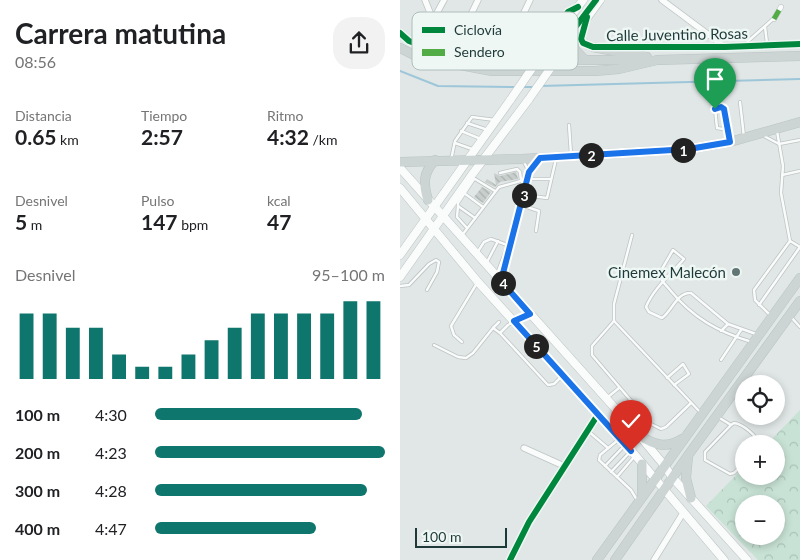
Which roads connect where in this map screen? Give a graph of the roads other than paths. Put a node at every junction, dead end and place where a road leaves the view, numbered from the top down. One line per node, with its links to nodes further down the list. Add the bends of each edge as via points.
1 (425, 0): 9 (street)
2 (444, 0): 10 (street)
3 (478, 0): 11 (street)
4 (530, 0): 12 (street)
5 (600, 0): 14 (main road)
6 (662, 0): 23 (street)
7 (580, 3): 13 (street)
8 (781, 7): 15 (street)
9 (430, 12)
10 (437, 12)
11 (472, 12)
12 (524, 12)
13 (568, 12)
14 (587, 17): 17 (main road); 25 (street, Calle Juventino Rosas, via 581,39)
15 (774, 19): 16 (lane)
16 (765, 27): 21 (lane); 22 (lane)
17 (578, 30)
18 (400, 33): 19 (street)
19 (412, 41)
20 (800, 44): 21 (street, Calle Juventino Rosas)
21 (768, 45): 22 (street, Calle Juventino Rosas)
22 (743, 46): 23 (street, Calle Juventino Rosas)
23 (725, 47): 25 (street, Calle Juventino Rosas)
24 (400, 48): 27 (main road)
25 (593, 48): 31 (main road)
26 (578, 54): 29 (main road)
27 (412, 55)
28 (800, 56): 31 (main road)
29 (584, 59): 30 (main road); 31 (main road)
30 (578, 60)
31 (657, 60): 32 (main road, via 608,70)
32 (482, 70)
33 (531, 70): 36 (main road, bridge)
34 (549, 70): 54 (main road, bridge)
35 (740, 102): 45 (lane)
36 (497, 120): 38 (lane, via 473,116); 41 (main road)
37 (800, 122): 40 (main road)
38 (467, 123): 41 (lane); 43 (lane)
39 (569, 126): 52 (lane)
40 (776, 129): 44 (main road); 50 (lane)
41 (490, 130): 46 (main road)
42 (729, 130): 42 (lane, via 724,109 715,109 716,128); 48 (lane)
43 (461, 131): 46 (lane); 49 (lane)
44 (760, 134): 45 (main road); 50 (lane)
45 (744, 138): 48 (main road)
46 (483, 140): 51 (main road)
47 (800, 140): 50 (lane)
48 (730, 142): 52 (main road, via 689,149)
49 (455, 143): 51 (lane); 59 (lane)
50 (780, 144): 65 (lane)
51 (475, 150): 56 (main road)
52 (571, 156): 53 (main road)
53 (557, 157): 55 (main road); 68 (lane)
54 (484, 158): 56 (main road); 57 (main road); 66 (main road)
55 (540, 158): 57 (main road); 63 (lane)
56 (468, 159): 59 (main road); 78 (main road)
57 (522, 159): 63 (lane)
58 (435, 160): 59 (main road); 60 (main road); 74 (main road, via 425,174)
59 (451, 160)
60 (400, 162)
61 (400, 168): 74 (main road)
62 (800, 171): 65 (lane)
63 (529, 172): 67 (lane)
64 (500, 173): 69 (lane, via 516,169)
65 (782, 175): 89 (lane, via 781,193)
66 (472, 177): 71 (lane); 72 (main road)
67 (528, 179): 68 (lane); 69 (lane); 73 (lane)
68 (550, 179): 73 (lane, via 546,199)
69 (521, 180): 71 (lane, via 502,183)
70 (400, 188): 81 (main road)
71 (495, 191): 77 (lane)
72 (463, 192): 76 (lane); 77 (lane); 79 (main road)
73 (524, 195): 75 (lane)
74 (428, 200): 78 (main road)
75 (522, 205): 83 (lane, via 539,211); 90 (lane)
76 (458, 206): 80 (lane); 84 (lane, via 457,217)
77 (483, 207): 80 (lane)
78 (435, 208): 79 (main road); 81 (main road)
79 (443, 217): 82 (main road); 84 (main road)
80 (475, 218): 84 (lane)
81 (427, 219): 82 (main road); 93 (main road)
82 (435, 229): 86 (main road); 87 (main road)
83 (536, 231)
84 (464, 232): 92 (main road)
85 (632, 235): 109 (lane, via 614,304)
86 (428, 241): 87 (main road); 95 (main road)
87 (445, 241): 98 (main road)
88 (498, 241): 90 (lane); 92 (lane, via 487,240); 94 (lane)
89 (790, 241): 91 (lane); 104 (lane, via 754,290 753,296)
90 (509, 246): 96 (lane); 96 (lane)
91 (800, 247): 104 (lane)
92 (477, 253): 94 (main road)
93 (400, 255)
94 (486, 264): 96 (main road)
95 (400, 277)
96 (499, 278): 105 (main road)
97 (800, 278): 107 (main road)
98 (478, 282): 108 (main road); 119 (lane, via 451,326 454,335)
99 (664, 282): 99 (lane, via 659,278 660,270 676,250 684,259); 102 (lane); 102 (lane, via 649,300 646,307 649,312 662,318)
100 (400, 286): 101 (lane, via 409,285 436,260 439,269)
101 (427, 290)
102 (678, 299): 111 (lane, via 685,293 691,293); 115 (lane, via 705,324)
103 (800, 301): 106 (main road)
104 (758, 305): 107 (lane)
105 (530, 314): 108 (lane); 126 (main road)
106 (790, 316): 112 (lane); 130 (main road)
107 (772, 317): 118 (main road)
108 (514, 321): 116 (lane); 122 (main road)
109 (614, 321): 123 (lane); 125 (lane, via 591,351)
110 (499, 322): 113 (lane)
111 (728, 324): 114 (lane); 115 (lane)
112 (800, 327)
113 (493, 328): 116 (lane); 120 (lane, via 466,358)
114 (741, 330): 117 (lane); 118 (lane)
115 (721, 331): 117 (lane)
116 (500, 333): 122 (lane, via 548,385)
117 (736, 337): 118 (lane); 121 (lane)
118 (757, 338): 128 (main road)
119 (462, 342)
120 (434, 345)
121 (721, 360)
122 (562, 376): 129 (main road)
123 (667, 378): 124 (lane); 124 (lane, via 683,364 690,374)
124 (674, 385): 127 (lane)
125 (620, 388): 126 (lane); 127 (lane, via 651,424 661,428 671,424)
126 (607, 398): 133 (main road)
127 (691, 403): 128 (lane)
128 (701, 413): 135 (main road)
129 (598, 416): 132 (street); 136 (main road)
130 (716, 416): 131 (lane); 141 (main road)
131 (731, 425): 134 (lane, via 741,425); 146 (lane, via 705,452 705,460 730,474)
132 (587, 431): 139 (lane); 144 (street)
133 (640, 435): 135 (main road, via 654,444 663,445 673,444); 143 (main road)
134 (753, 435)
135 (686, 436): 143 (main road)
136 (619, 439): 137 (main road); 139 (lane)
137 (625, 445): 140 (main road); 145 (lane)
138 (524, 448): 144 (street)
139 (608, 448): 145 (lane, via 599,457)
140 (633, 453): 142 (main road); 147 (lane); 148 (lane)
141 (689, 454): 149 (main road); 152 (main road, via 686,478)
142 (642, 464): 150 (main road); 153 (main road, via 644,483)
143 (664, 464): 149 (main road); 150 (main road)
144 (564, 466): 155 (street)
145 (605, 466): 147 (lane)
146 (735, 470)
147 (611, 472): 148 (lane)
148 (617, 477): 153 (lane)
149 (672, 477): 151 (main road); 152 (main road)
150 (654, 479): 151 (main road); 153 (main road)
151 (663, 491): 154 (main road); 157 (main road)
152 (691, 498): 160 (main road)
153 (640, 500): 156 (main road)
154 (683, 513): 158 (street); 159 (main road)
155 (510, 560)
156 (597, 560)
157 (615, 560)
158 (654, 560)
159 (724, 560)
160 (747, 560)

